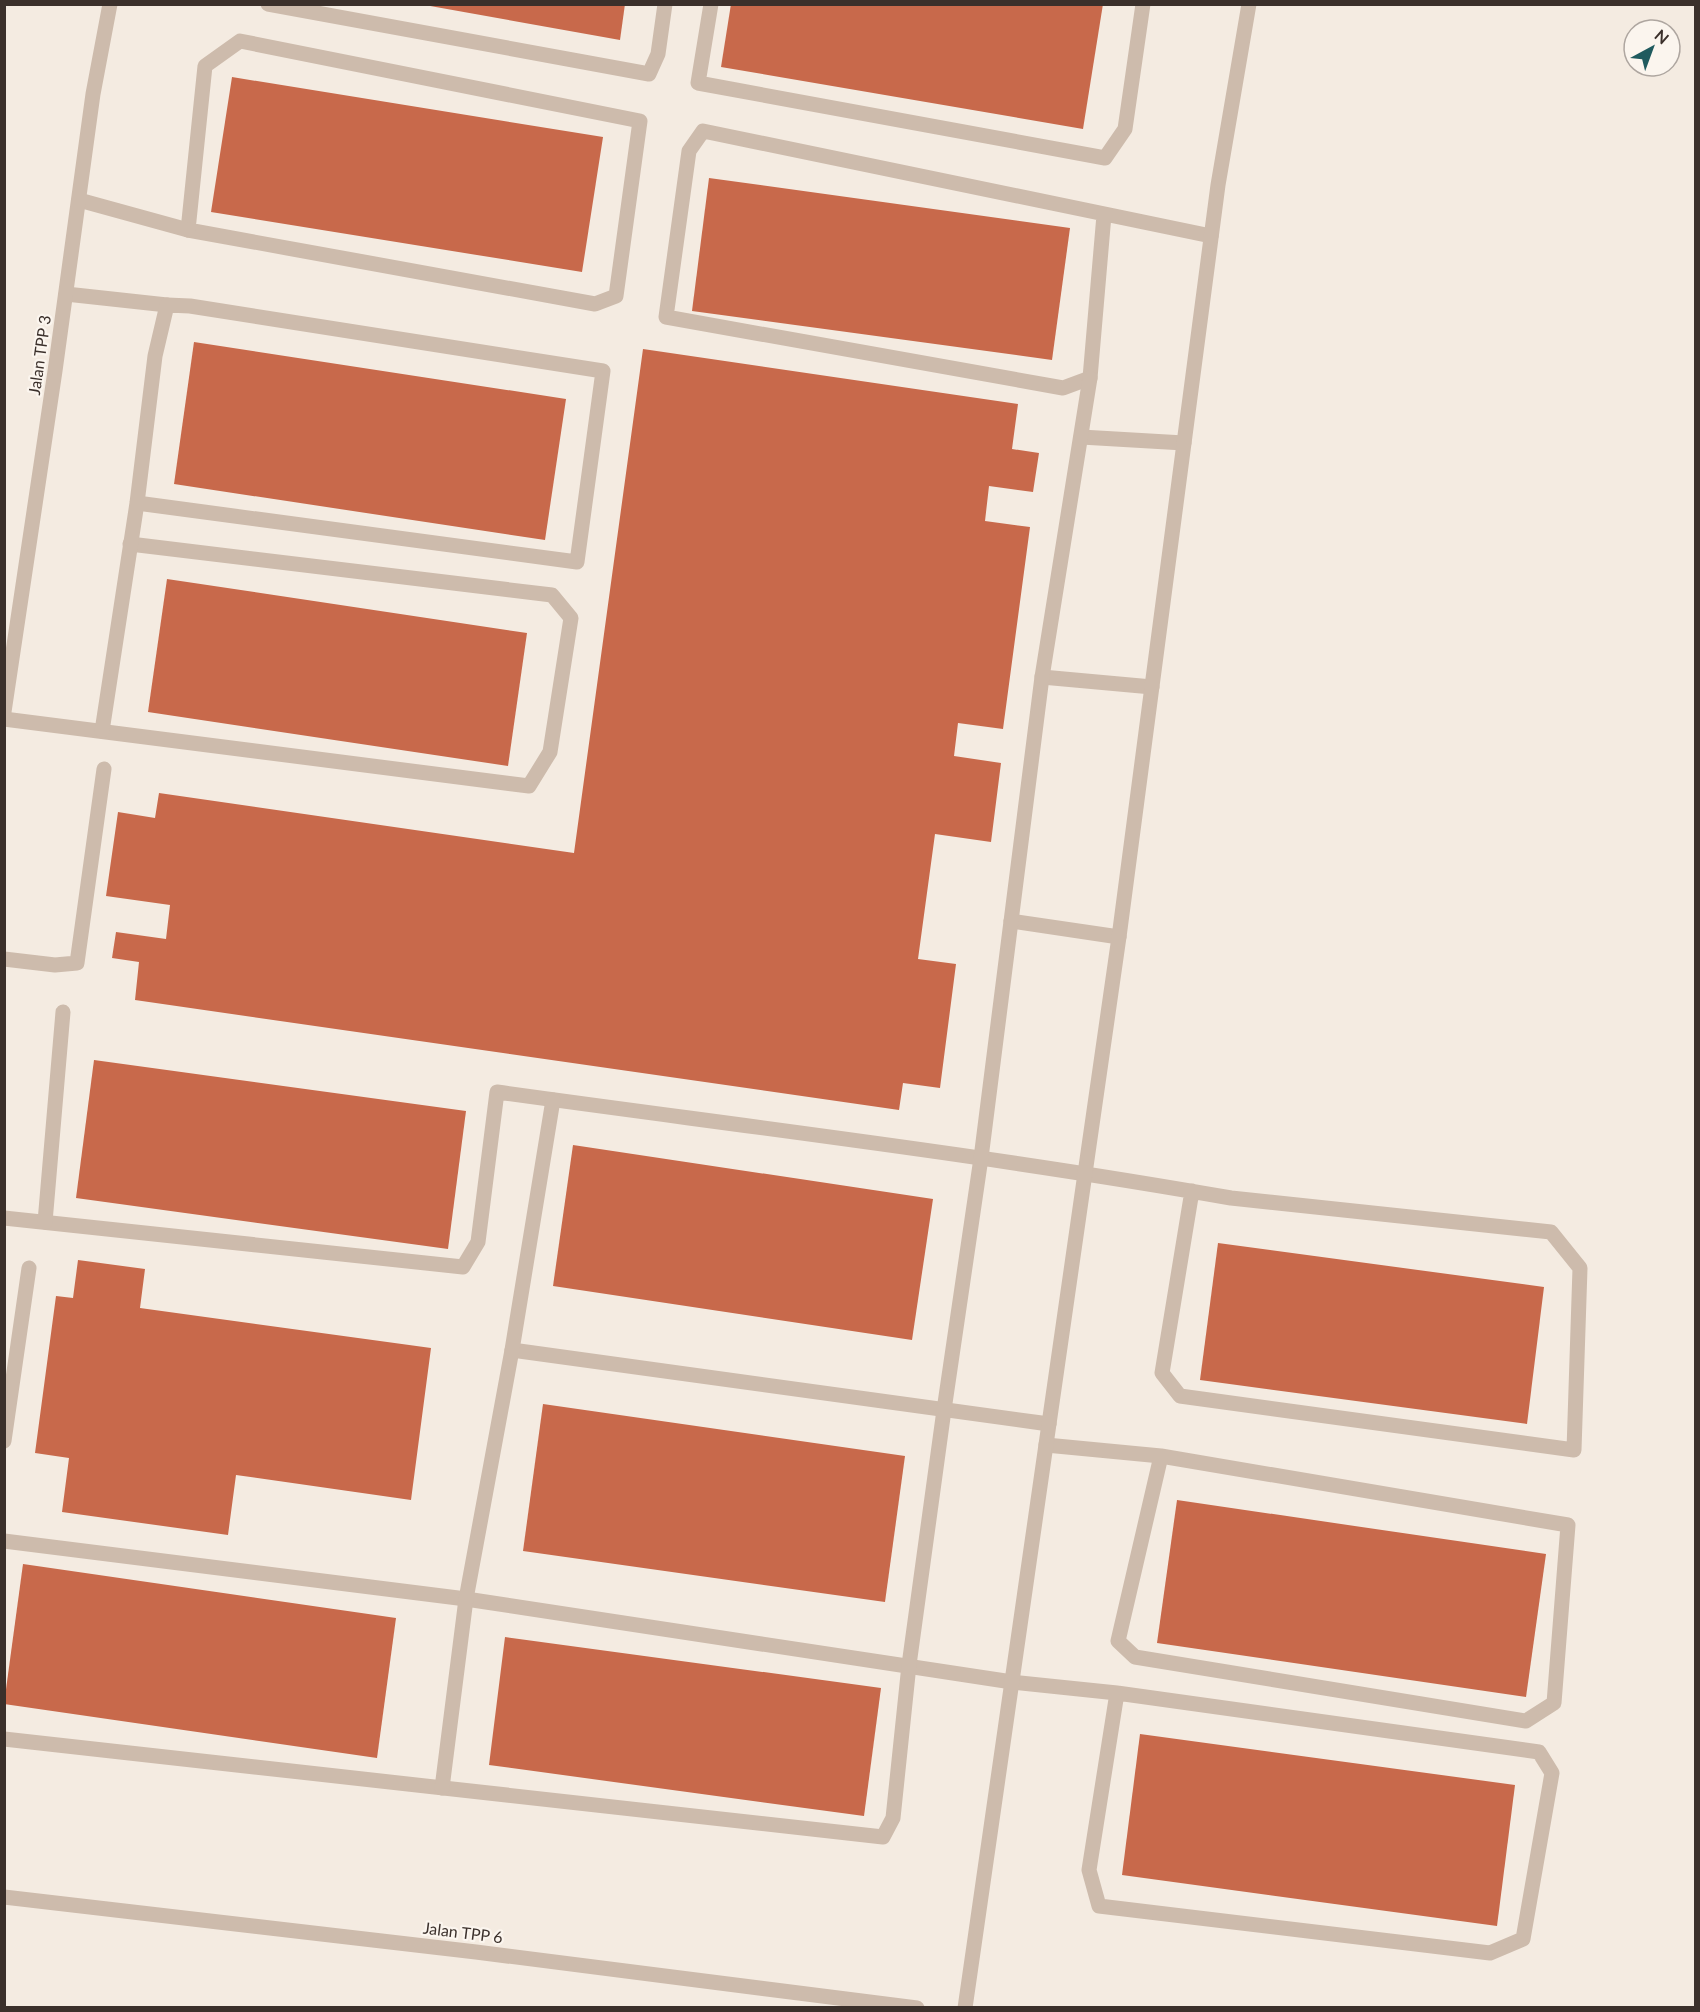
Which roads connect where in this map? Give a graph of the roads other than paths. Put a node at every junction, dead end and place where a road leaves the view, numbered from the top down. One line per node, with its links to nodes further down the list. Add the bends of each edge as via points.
1 (110, 4): 7 (street, Jalan TPP 3)
2 (268, 4): 3 (street, via 649,74 658,54)
3 (665, 4)
4 (711, 4): 5 (street, via 698,83 1104,158 1125,129)
5 (1143, 4)
6 (1249, 4): 10 (street)
7 (79, 200): 9 (street); 11 (street, Jalan TPP 3)
8 (1104, 215): 10 (street); 13 (street); 13 (street, via 703,131 689,151 666,317 1063,388)
9 (188, 230): 9 (street, via 595,304 616,296 640,122 240,41 205,66)
10 (1211, 236): 15 (street)
11 (66, 294): 12 (street); 20 (street, Jalan TPP 3)
12 (167, 305): 16 (street, via 156,356); 16 (street, via 603,371 576,562)
13 (1090, 378): 14 (street)
14 (1081, 436): 15 (street); 18 (street)
15 (1184, 443): 19 (street)
16 (137, 503): 17 (street)
17 (130, 544): 22 (street); 22 (street, via 552,595 571,618 550,752 529,786)
18 (1042, 677): 19 (street); 24 (street)
19 (1152, 687): 25 (street)
20 (4, 712)
21 (4, 719): 22 (street)
22 (102, 731)
23 (104, 769): 26 (street, via 77,963 55,965)
24 (1011, 921): 25 (street); 29 (street)
25 (1119, 937): 30 (street)
26 (4, 959)
27 (63, 1012): 33 (street)
28 (554, 1100): 29 (street); 33 (street, via 497,1092 478,1242 463,1267); 35 (street)
29 (981, 1158): 30 (street); 36 (street)
30 (1085, 1173): 31 (street); 37 (street)
31 (1192, 1191): 31 (street, via 1551,1232 1580,1268 1574,1450 1180,1396 1162,1372)
32 (4, 1218): 33 (street)
33 (45, 1222)
34 (29, 1268): 38 (street)
35 (512, 1350): 36 (street); 42 (street)
36 (944, 1410): 37 (street); 43 (street)
37 (1049, 1424): 39 (street)
38 (4, 1441)
39 (1046, 1444): 40 (street); 44 (street)
40 (1161, 1456): 40 (street, via 1568,1525 1554,1703 1526,1721 1135,1657 1118,1641)
41 (4, 1541): 42 (street)
42 (466, 1599): 43 (street); 47 (street)
43 (909, 1665): 44 (street); 47 (street, via 893,1818 883,1837)
44 (1012, 1682): 45 (street); 50 (street)
45 (1117, 1693): 45 (street, via 1539,1752 1552,1773 1523,1939 1490,1953 1099,1906 1089,1870)
46 (4, 1739): 47 (street)
47 (442, 1788)
48 (4, 1896): 49 (street, Jalan TPP 6)
49 (916, 2007)
50 (965, 2007)

